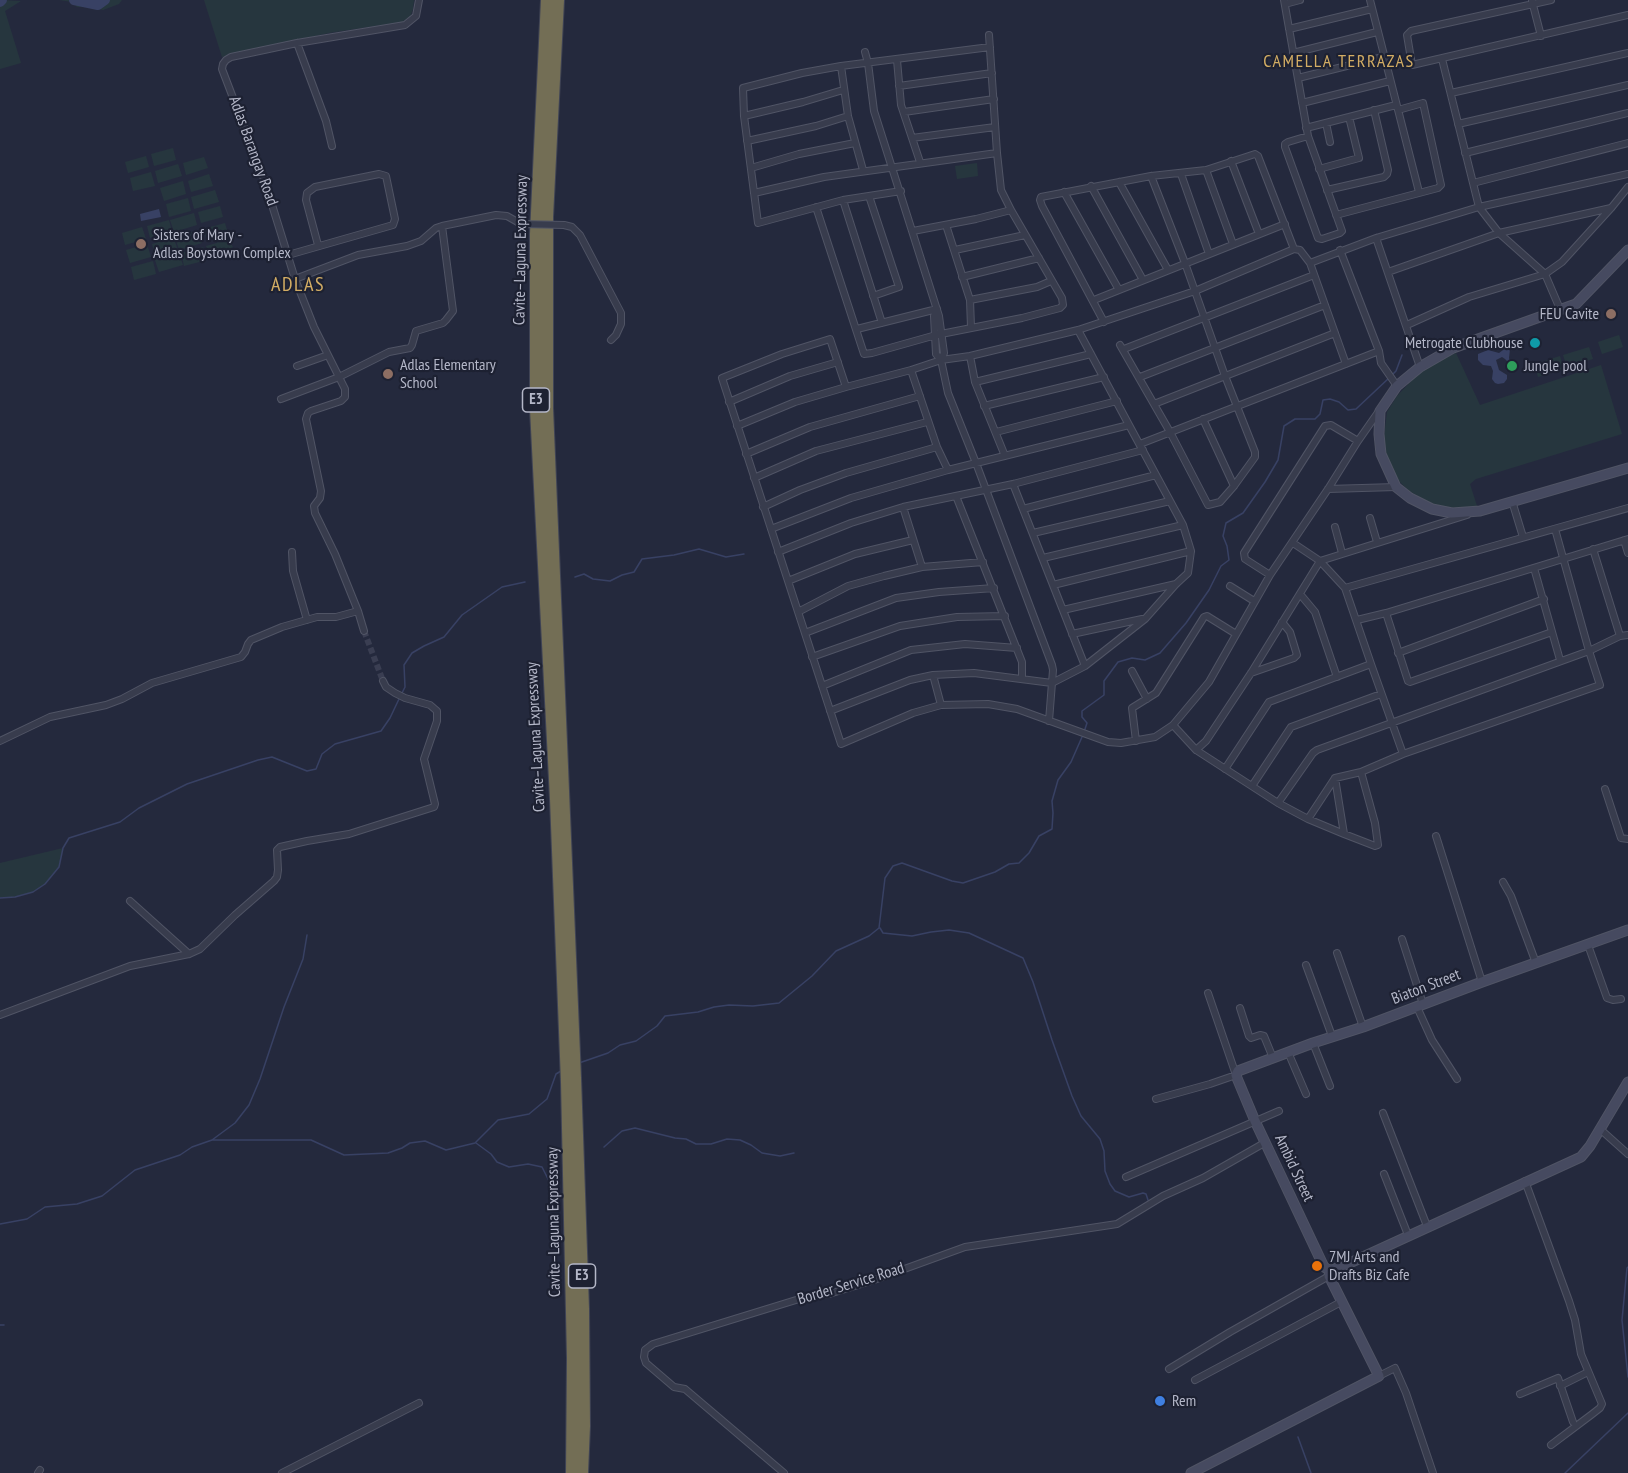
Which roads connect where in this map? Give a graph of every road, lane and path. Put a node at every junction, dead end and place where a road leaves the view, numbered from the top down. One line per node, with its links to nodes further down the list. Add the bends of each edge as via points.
1 (419, 0): 15 (street, Adlas Barangay Road, via 416,16 405,25)
2 (547, 0): 260 (highway, Cavite–Laguna Expressway / E3, via 536,234 536,409)
3 (558, 0): 260 (highway, Cavite–Laguna Expressway / E3, via 547,217 547,408)
4 (1300, 0): 7 (street)
5 (1370, 0): 9 (street)
6 (1551, 0): 8 (street)
7 (1284, 2): 11 (street)
8 (1532, 2): 14 (street); 21 (street, via 1407,35 1412,65)
9 (1372, 9): 11 (street); 12 (street)
10 (1628, 15): 14 (street)
11 (1289, 29): 18 (street)
12 (1377, 33): 18 (street); 20 (street)
13 (989, 36): 16 (street)
14 (1541, 36): 21 (street)
15 (297, 43): 51 (street); 95 (street, Adlas Barangay Road, via 231,57 222,69 266,184)
16 (990, 47): 22 (street); 25 (street)
17 (865, 52): 23 (street)
18 (1293, 53): 26 (street)
19 (1628, 53): 31 (street)
20 (1383, 57): 26 (street); 27 (street)
21 (1442, 59): 31 (street)
22 (897, 60): 23 (street); 29 (street)
23 (868, 63): 24 (street); 56 (street, via 874,111)
24 (841, 66): 30 (street); 38 (street, via 743,88)
25 (992, 73): 29 (street); 32 (street)
26 (1298, 78): 33 (street)
27 (1390, 81): 33 (street); 34 (street)
28 (1628, 85): 42 (street)
29 (899, 86): 36 (street)
30 (843, 90): 38 (street); 39 (street)
31 (1451, 93): 42 (street)
32 (993, 99): 36 (street); 43 (street)
33 (1302, 103): 44 (street)
34 (1397, 107): 35 (street); 71 (street); 71 (street, via 1423,103 1442,185)
35 (1374, 110): 40 (street); 68 (street, via 1387,174)
36 (904, 112): 46 (street)
37 (1628, 113): 53 (street)
38 (744, 116): 47 (street)
39 (848, 116): 47 (street); 49 (street)
40 (1349, 117): 41 (street); 58 (street, via 1359,158)
41 (1326, 123): 44 (street); 48 (street)
42 (1458, 124): 53 (street)
43 (996, 128): 46 (street); 52 (street)
44 (1306, 128): 45 (street)
45 (1308, 136): 58 (street); 79 (street, via 1288,142 1285,147 1318,238 1342,231)
46 (912, 138): 55 (street)
47 (747, 141): 57 (street)
48 (1329, 142)
49 (855, 143): 57 (street); 59 (street)
50 (1628, 143): 65 (street)
51 (332, 146)
52 (997, 153): 55 (street); 78 (street, via 1001,190)
53 (1465, 153): 65 (street)
54 (1231, 161): 60 (street); 80 (street, via 1252,154 1258,156); 85 (street)
55 (920, 162): 56 (street)
56 (893, 166): 59 (street); 69 (street)
57 (751, 168): 72 (street)
58 (1319, 169): 68 (street)
59 (863, 170): 72 (street)
60 (1206, 170): 61 (street); 88 (street)
61 (1181, 174): 63 (street); 94 (street)
62 (1628, 174): 76 (street)
63 (1151, 176): 64 (street); 97 (street)
64 (1119, 182): 66 (street); 99 (street)
65 (1473, 183): 76 (street)
66 (1091, 186): 70 (street); 105 (street)
67 (1628, 187): 77 (street)
68 (1327, 190): 79 (street)
69 (901, 191): 73 (street); 83 (street)
70 (1064, 192): 107 (street); 111 (street, via 1041,196 1040,200)
71 (1419, 192): 79 (street)
72 (754, 193): 75 (street, via 758,223)
73 (869, 196): 74 (street); 109 (street, via 899,287)
74 (843, 200): 75 (street); 109 (street)
75 (816, 207): 120 (street)
76 (1479, 207): 84 (street); 87 (street)
77 (1612, 207): 84 (street); 101 (street, via 1562,262)
78 (1011, 210): 81 (street); 86 (street)
79 (1336, 215)
80 (1285, 224): 85 (street); 90 (street)
81 (946, 225): 83 (street); 91 (street)
82 (442, 226): 104 (street, via 421,241 358,255); 124 (street, bridge, via 496,215 521,224 575,229 621,313 621,324); 137 (street, via 453,311 443,322 416,331 410,348 385,354)
83 (913, 231): 113 (street)
84 (1499, 233): 100 (street); 101 (street)
85 (1259, 234): 88 (street)
86 (1025, 235): 91 (street); 96 (street)
87 (1376, 238): 92 (street); 100 (street)
88 (1233, 244): 94 (street)
89 (318, 246): 89 (street, via 307,193 369,176 386,177 394,224); 95 (street)
90 (1294, 249): 98 (street, via 1300,250); 108 (street)
91 (955, 250): 103 (street)
92 (1340, 250): 98 (street); 126 (street)
93 (1626, 253): 114 (street, via 1576,304)
94 (1209, 254): 97 (street)
95 (288, 255): 104 (street, Adlas Barangay Road)
96 (1039, 258): 103 (street); 106 (street)
97 (1185, 263): 99 (street); 108 (street)
98 (1310, 263): 102 (street)
99 (1168, 270): 105 (street)
100 (1388, 272): 118 (street)
101 (1545, 273): 114 (street); 118 (street, via 1469,297)
102 (1314, 275): 112 (street); 115 (street)
103 (962, 277): 110 (street)
104 (295, 279): 127 (street, Adlas Barangay Road)
105 (1143, 280): 107 (street)
106 (1051, 281): 110 (street); 119 (street, via 1062,298 1060,308)
107 (1119, 290): 111 (street)
108 (1195, 291): 115 (street); 116 (street)
109 (873, 296): 117 (street)
110 (970, 300): 119 (street)
111 (1094, 300): 116 (street)
112 (1325, 305): 122 (street); 125 (street)
113 (937, 309): 117 (street); 123 (street)
114 (1560, 309): 134 (street, via 1453,348)
115 (1205, 317): 125 (street); 139 (street, via 1122,347)
116 (1104, 322): 121 (street)
117 (882, 323): 120 (street)
118 (1407, 325): 134 (street)
119 (971, 327): 123 (street)
120 (856, 329): 123 (street, via 864,354)
121 (1078, 330): 128 (street); 129 (street)
122 (1335, 333): 132 (street); 136 (street)
123 (938, 334): 130 (street, via 944,354)
124 (611, 340)
125 (1215, 348): 136 (street); 139 (street)
126 (1378, 351): 132 (street); 141 (street)
127 (328, 354): 133 (street); 137 (street, Adlas Barangay Road)
128 (1091, 354): 138 (street); 140 (street)
129 (970, 356): 130 (street); 140 (street)
130 (941, 360): 135 (street); 162 (street, via 948,393)
131 (838, 362): 142 (street); 146 (street, via 790,375); 146 (street, via 830,339 782,354 722,378)
132 (1346, 364): 149 (street)
133 (297, 366)
134 (1420, 367): 141 (street)
135 (912, 370): 142 (street); 143 (street)
136 (1225, 376): 147 (street); 149 (street)
137 (339, 377): 144 (street); 214 (street, Adlas Barangay Road, via 345,397 337,404 310,411 306,419 321,491 314,511)
138 (1104, 377): 145 (street); 148 (street)
139 (1140, 377): 147 (street)
140 (975, 382): 148 (street)
141 (1395, 383): 150 (street)
142 (846, 387): 154 (street, via 795,402)
143 (920, 396): 152 (street); 160 (street, via 810,427)
144 (280, 399)
145 (1117, 401): 153 (street); 155 (street)
146 (729, 402): 154 (street)
147 (1154, 404): 156 (street)
148 (984, 406): 155 (street)
149 (1238, 406): 151 (street); 168 (street, via 1255,457)
150 (1380, 411): 157 (street); 169 (street, via 1381,454)
151 (1203, 419): 156 (street); 168 (street)
152 (927, 422): 158 (street); 166 (street, via 816,452)
153 (1129, 425): 159 (street); 161 (street)
154 (737, 426): 160 (street)
155 (996, 432): 161 (street)
156 (1170, 432): 159 (street); 168 (street, via 1208,505 1220,502)
157 (1358, 441): 170 (street); 203 (street, via 1331,425 1325,426 1244,553 1245,560)
158 (936, 447): 164 (street); 175 (street, via 846,473)
159 (1141, 447): 165 (street); 167 (street)
160 (746, 454): 166 (street)
161 (1005, 456): 162 (street)
162 (976, 463): 164 (street); 171 (street)
163 (1628, 468): 174 (street)
164 (948, 470): 183 (street, via 851,498)
165 (1156, 475): 173 (street); 178 (street)
166 (754, 478): 175 (street)
167 (1013, 484): 171 (street); 178 (street)
168 (1234, 486)
169 (1396, 487): 170 (street); 179 (street, via 1432,509 1452,513)
170 (1328, 489): 190 (street)
171 (986, 490): 172 (street); 242 (street, via 1052,665)
172 (956, 496): 176 (street); 200 (street)
173 (1170, 501): 181 (street); 185 (street)
174 (1512, 501): 179 (street); 186 (street)
175 (763, 507): 183 (street)
176 (903, 507): 187 (street); 194 (street)
177 (1628, 508): 184 (street)
178 (1023, 509): 185 (street)
179 (1480, 511): 189 (street)
180 (1370, 518): 189 (street)
181 (1183, 525): 192 (street); 197 (street)
182 (1335, 527): 195 (street)
183 (771, 529): 194 (street)
184 (1556, 529): 186 (street); 198 (street)
185 (1033, 533): 197 (street)
186 (1522, 537): 209 (street)
187 (913, 540): 201 (street); 204 (street, via 855,554)
188 (1626, 540): 191 (street); 196 (street)
189 (1377, 542): 195 (street)
190 (1293, 543): 199 (street); 203 (street)
191 (1593, 549): 198 (street); 228 (street)
192 (1191, 551): 205 (street, via 1188,573); 206 (street)
193 (292, 552): 219 (street, via 292,567)
194 (778, 552): 204 (street)
195 (1342, 553): 199 (street)
196 (1628, 553)
197 (1043, 558): 206 (street)
198 (1564, 558): 202 (street); 230 (street)
199 (1320, 561): 209 (street); 210 (street)
200 (983, 562): 201 (street); 208 (street)
201 (922, 567): 215 (street, via 848,586)
202 (1534, 568): 211 (street); 216 (street)
203 (1270, 575): 212 (street)
204 (788, 581): 215 (street)
205 (1176, 584): 213 (street); 218 (street)
206 (1053, 585): 213 (street)
207 (1230, 586): 212 (street)
208 (994, 588): 217 (street); 224 (street, via 896,598)
209 (1345, 588): 220 (street)
210 (1299, 594): 221 (street); 239 (street, via 1315,612)
211 (1544, 598): 223 (street); 231 (street)
212 (1254, 601): 226 (street)
213 (1063, 610): 225 (street)
214 (358, 611): 219 (street); 222 (street)
215 (798, 612): 224 (street)
216 (1386, 613): 220 (street); 231 (street)
217 (1005, 616): 229 (street); 232 (street, via 957,617 900,626)
218 (1145, 619): 225 (street); 235 (street)
219 (308, 620): 251 (street, via 251,640 241,657 152,683 106,705 50,717)
220 (1357, 620): 234 (street)
221 (1282, 622): 237 (street); 237 (street, via 1290,632 1297,655)
222 (364, 631)
223 (1552, 632): 231 (street, via 1410,682); 233 (street)
224 (805, 633): 232 (street)
225 (1072, 634): 235 (street)
226 (1236, 634): 245 (street, via 1204,617 1156,693); 250 (street, via 1209,682)
227 (1628, 635): 228 (street)
228 (1620, 636): 230 (street)
229 (1017, 648): 240 (street); 243 (street, via 964,644 911,650)
230 (1589, 651): 233 (street); 254 (street, via 1598,686)
231 (1398, 653)
232 (812, 657): 243 (street)
233 (1560, 660): 249 (street)
234 (1371, 664): 239 (street); 244 (street)
235 (1085, 666): 242 (street)
236 (1132, 671): 245 (street)
237 (1251, 674): 253 (street)
238 (933, 675): 240 (street, via 974,673); 246 (street); 247 (street)
239 (1337, 677): 255 (street, via 1269,702)
240 (1022, 678): 242 (street)
241 (383, 681): 272 (street, via 395,693 437,711 424,759 434,807 349,834 279,848 274,881 200,949)
242 (1052, 683): 248 (street)
243 (822, 686): 247 (street)
244 (1381, 694): 249 (street); 258 (street, via 1291,727)
245 (1147, 699): 252 (street, via 1132,708)
246 (941, 705): 247 (street, via 841,744); 248 (street, via 995,705)
247 (830, 711)
248 (1049, 721): 252 (street, via 1108,742)
249 (1391, 723): 254 (street); 261 (street, via 1317,750)
250 (1173, 725): 252 (street, via 1155,737); 253 (street)
251 (0, 741)
252 (1136, 741)
253 (1196, 750): 255 (street)
254 (1403, 754): 256 (street)
255 (1225, 768): 258 (street)
256 (1361, 772): 257 (street); 263 (street, via 1378,845)
257 (1335, 778): 262 (street); 263 (street)
258 (1252, 786): 261 (street)
259 (1605, 789): 265 (street, via 1621,838)
260 (560, 799): 288 (highway, Cavite–Laguna Expressway / E3)
261 (1278, 803): 262 (street)
262 (1308, 819): 263 (street)
263 (1344, 834)
264 (1436, 836): 275 (street)
265 (1628, 839)
266 (1503, 882): 273 (street)
267 (130, 901): 272 (street)
268 (1628, 930): 270 (street, Biaton Street)
269 (1402, 939): 278 (street)
270 (1588, 945): 273 (street, Biaton Street); 277 (street, via 1607,998)
271 (1337, 953): 281 (street)
272 (189, 954): 280 (street, via 130,966)
273 (1536, 963): 275 (street, Biaton Street)
274 (1306, 965): 282 (street)
275 (1482, 982): 278 (street, Biaton Street)
276 (1208, 993): 286 (street)
277 (1621, 999)
278 (1420, 1005): 281 (street, Biaton Street); 287 (street, via 1432,1040)
279 (1240, 1008): 285 (street, via 1249,1036 1263,1036)
280 (0, 1015)
281 (1363, 1027): 282 (street, Biaton Street)
282 (1332, 1036): 283 (street, Biaton Street)
283 (1313, 1043): 284 (street, Biaton Street); 290 (street)
284 (1288, 1052): 285 (street, Biaton Street); 291 (street)
285 (1273, 1058): 286 (street, Biaton Street, via 1241,1069)
286 (1236, 1075): 292 (street); 295 (street, Ambid Street)
287 (1457, 1079)
288 (571, 1080): 316 (highway, Cavite–Laguna Expressway / E3); 317 (highway, Cavite–Laguna Expressway / E3, via 583,1309)
289 (1628, 1082): 296 (street)
290 (1330, 1086)
291 (1306, 1094)
292 (1156, 1099)
293 (1279, 1112): 295 (street)
294 (1383, 1113): 302 (street)
295 (1256, 1121): 297 (street, Ambid Street); 300 (street)
296 (1600, 1129): 298 (street); 301 (street, via 1581,1157)
297 (1266, 1143): 304 (street, Ambid Street); 318 (street, Border Service Road, via 1117,1224 965,1247 874,1280 829,1294 808,1296 653,1344 645,1350 646,1363 674,1387 685,1389)
298 (1628, 1154)
299 (1384, 1174): 303 (street)
300 (1126, 1177)
301 (1525, 1181): 302 (street); 307 (street, via 1569,1301)
302 (1427, 1226): 303 (street)
303 (1408, 1235): 304 (street)
304 (1330, 1273): 305 (street, Ambid Street); 306 (street)
305 (1341, 1302): 308 (street, Ambid Street); 309 (street)
306 (1169, 1370)
307 (1588, 1372): 310 (street); 314 (street, via 1602,1404 1600,1408)
308 (1379, 1376): 319 (street); 320 (street, via 1395,1368)
309 (1195, 1380)
310 (1560, 1386): 311 (street, via 1558,1378); 313 (street)
311 (1520, 1394)
312 (419, 1403): 315 (street)
313 (1573, 1422)
314 (1551, 1445)
315 (282, 1473)
316 (572, 1473)
317 (582, 1473)
318 (784, 1473)
319 (1191, 1473)
320 (1432, 1473)

